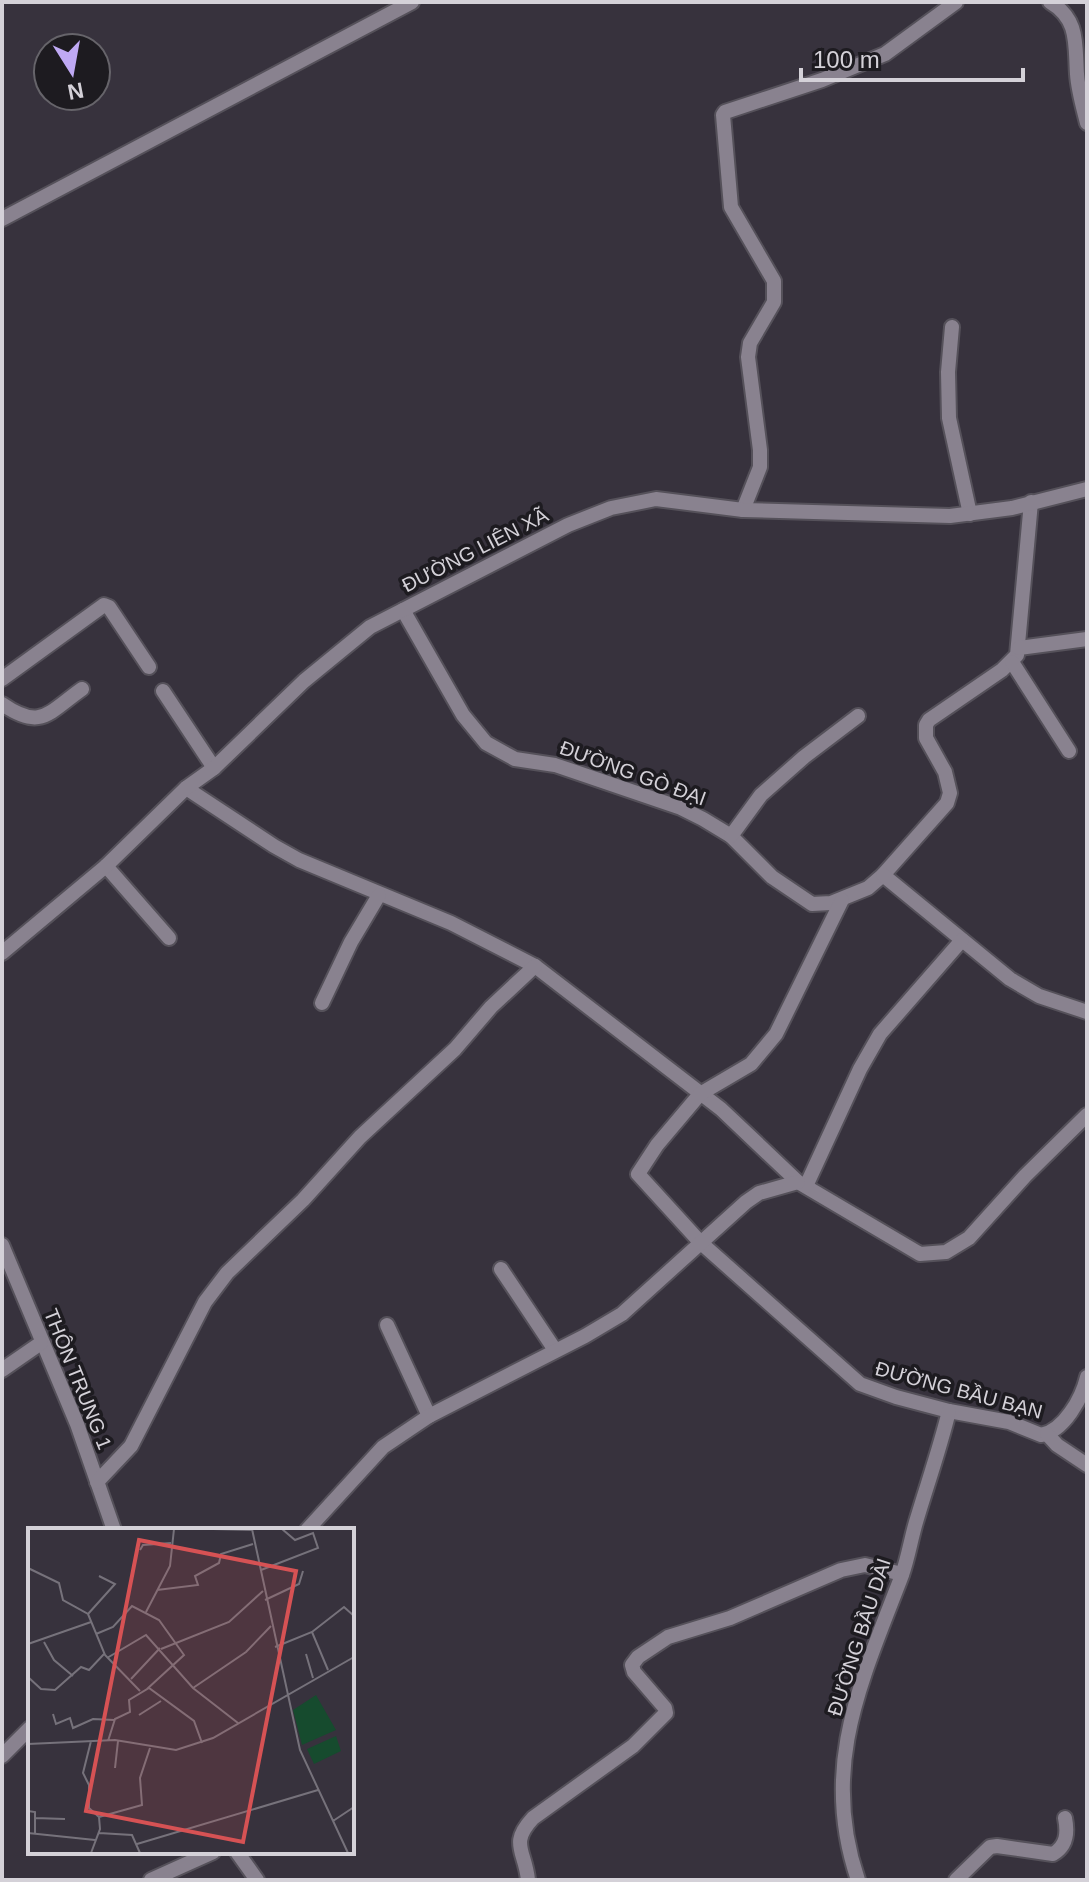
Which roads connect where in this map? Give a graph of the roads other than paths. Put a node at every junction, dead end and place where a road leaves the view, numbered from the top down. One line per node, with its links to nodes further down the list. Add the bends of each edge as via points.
1 (412, 2): 5 (street)
2 (956, 2): 9 (street, via 885,54 723,115 731,207 767,266 776,294 750,343 760,467)
3 (1050, 2): 4 (street, via 1074,27)
4 (1087, 123)
5 (2, 219)
6 (952, 327): 10 (street, via 949,418)
7 (1087, 489): 8 (street, ĐƯỜNG LIÊN XÃ)
8 (1031, 502): 10 (street, ĐƯỜNG LIÊN XÃ); 13 (street)
9 (743, 510): 10 (street, ĐƯỜNG LIÊN XÃ); 11 (street, ĐƯỜNG LIÊN XÃ, via 656,499 611,508)
10 (970, 514)
11 (403, 610): 21 (street, ĐƯỜNG LIÊN XÃ, via 333,655); 23 (street, ĐƯỜNG GÒ ĐẠI, via 463,715 486,743 515,759 555,765 681,808)
12 (1087, 639): 13 (street)
13 (1016, 655): 20 (street); 25 (street, via 926,725 926,738 949,783 947,803)
14 (149, 667): 15 (street, via 104,605)
15 (2, 679)
16 (82, 689): 18 (street, via 42,718 27,719)
17 (163, 691): 21 (street)
18 (2, 704)
19 (858, 716): 23 (street, via 761,795)
20 (1069, 751)
21 (214, 768): 22 (street, ĐƯỜNG LIÊN XÃ)
22 (186, 788): 24 (street, ĐƯỜNG LIÊN XÃ); 26 (street, via 274,846)
23 (731, 836): 27 (street, ĐƯỜNG GÒ ĐẠI, via 772,877 806,901 821,905)
24 (106, 866): 28 (street); 30 (street, ĐƯỜNG LIÊN XÃ)
25 (883, 875): 27 (street); 29 (street)
26 (379, 895): 31 (street, via 451,923); 32 (street)
27 (842, 900): 34 (street, via 776,1034 751,1064)
28 (169, 938)
29 (962, 940): 33 (street, via 1025,989); 36 (street, via 880,1034)
30 (2, 953)
31 (535, 966): 34 (street); 49 (street, via 227,1273 192,1326 131,1446)
32 (322, 1003)
33 (1087, 1012)
34 (700, 1094): 36 (street); 37 (street, ĐƯỜNG BẦU BẠN, via 638,1174)
35 (1087, 1115): 36 (street, via 969,1238 946,1252 920,1254)
36 (802, 1184): 37 (street, via 759,1193)
37 (700, 1242): 42 (street, via 622,1314); 45 (street, ĐƯỜNG BẦU BẠN, via 860,1384)
38 (2, 1245): 41 (street, THÔN TRUNG 1)
39 (501, 1269): 42 (street)
40 (387, 1325): 46 (street)
41 (41, 1343): 43 (street); 49 (street, THÔN TRUNG 1)
42 (555, 1350): 46 (street)
43 (2, 1370)
44 (1087, 1377): 47 (street, ĐƯỜNG BẦU BẠN, via 1065,1419)
45 (949, 1411): 47 (street, ĐƯỜNG BẦU BẠN); 52 (street, ĐƯỜNG BẦU DÀI)
46 (429, 1416): 51 (street, via 383,1447)
47 (1047, 1434): 48 (street)
48 (1087, 1465)
49 (97, 1482): 50 (street, THÔN TRUNG 1)
50 (113, 1528)
51 (309, 1528)
52 (902, 1574): 60 (street, via 865,1565 841,1570 730,1618 668,1637 638,1657 634,1672 666,1713 633,1746 521,1831); 61 (street, ĐƯỜNG BẦU DÀI, via 844,1747 843,1813)
53 (28, 1730): 54 (street)
54 (2, 1756)
55 (1065, 1818): 62 (street, via 1061,1850 1053,1854 990,1847)
56 (209, 1854): 58 (street)
57 (238, 1854): 59 (street)
58 (151, 1880)
59 (257, 1880)
60 (528, 1880)
61 (858, 1880)
62 (956, 1880)

